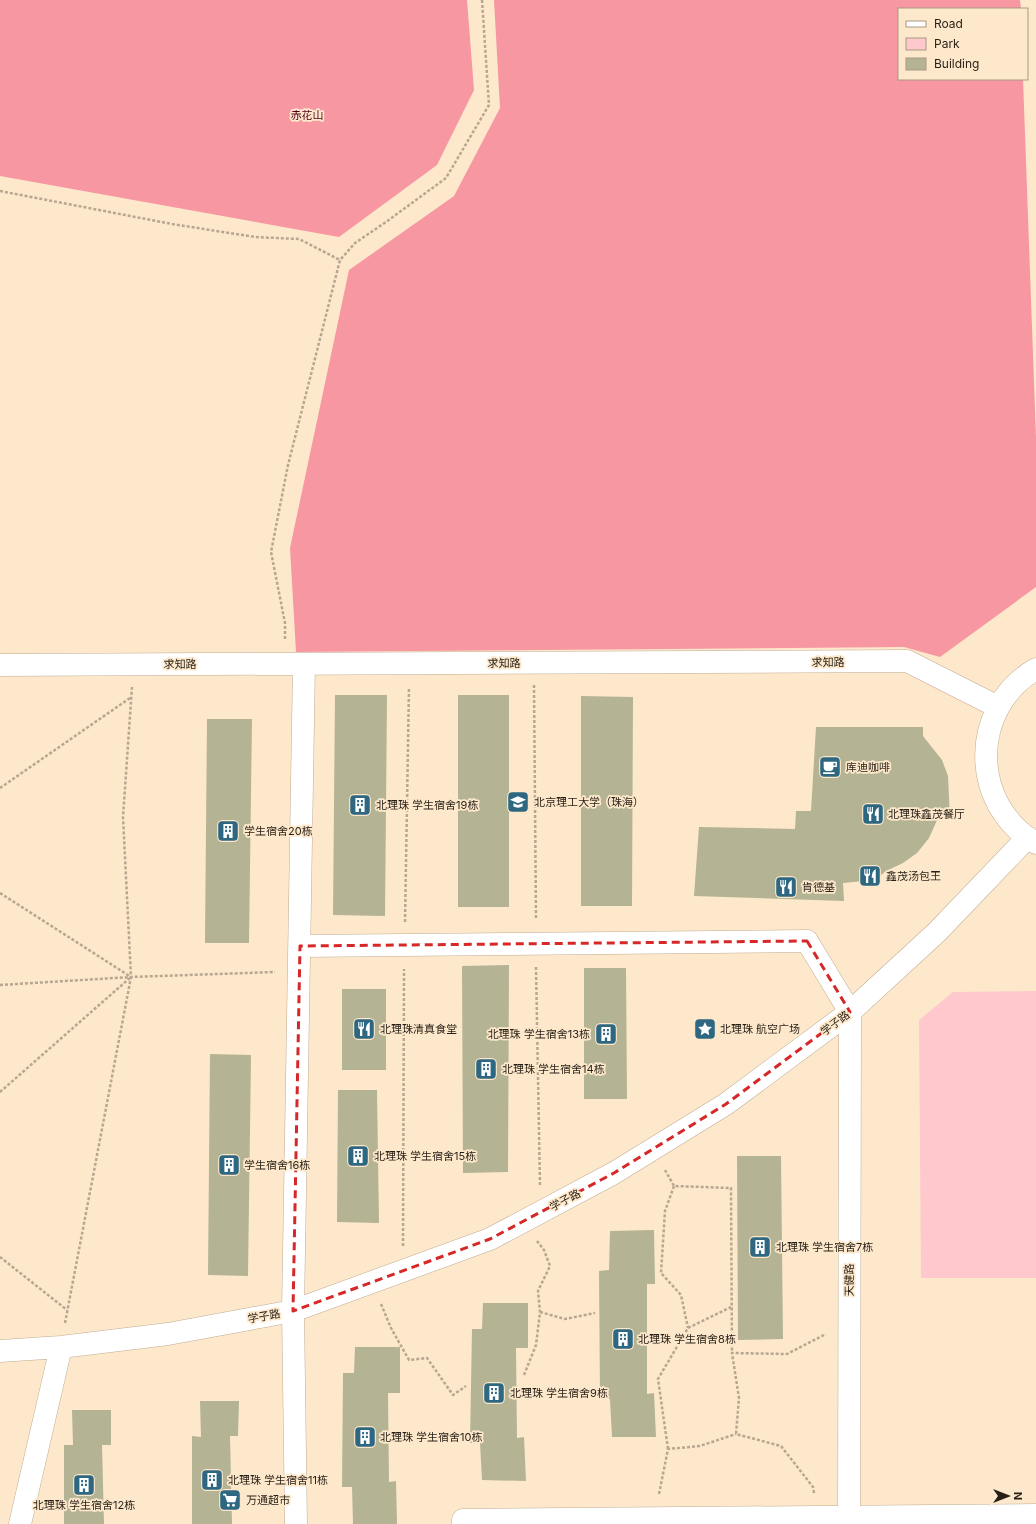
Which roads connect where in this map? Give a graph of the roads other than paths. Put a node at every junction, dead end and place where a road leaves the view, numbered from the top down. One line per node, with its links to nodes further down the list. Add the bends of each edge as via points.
1 (295, 664): 2 (street, 求知路); 4 (street, 求知路, via 907,661); 6 (street)
2 (0, 666)
3 (1036, 670): 4 (street, via 1011,689)
4 (998, 707): 5 (street, via 989,729 986,747 988,778 1002,811)
5 (1031, 841): 7 (street, 学子路)
6 (300, 946): 7 (street, via 807,941); 8 (street)
7 (850, 1012): 8 (street, 学子路, via 726,1104 614,1173 523,1222 490,1239); 12 (street, 天健路)
8 (293, 1311): 9 (street, 学子路, via 168,1334); 14 (street)
9 (60, 1347): 10 (street, 学子路); 13 (street)
10 (0, 1350)
11 (1036, 1515): 12 (street)
12 (849, 1520): 15 (street, via 817,1516 463,1520)
13 (20, 1524)
14 (296, 1524)
15 (463, 1524)

